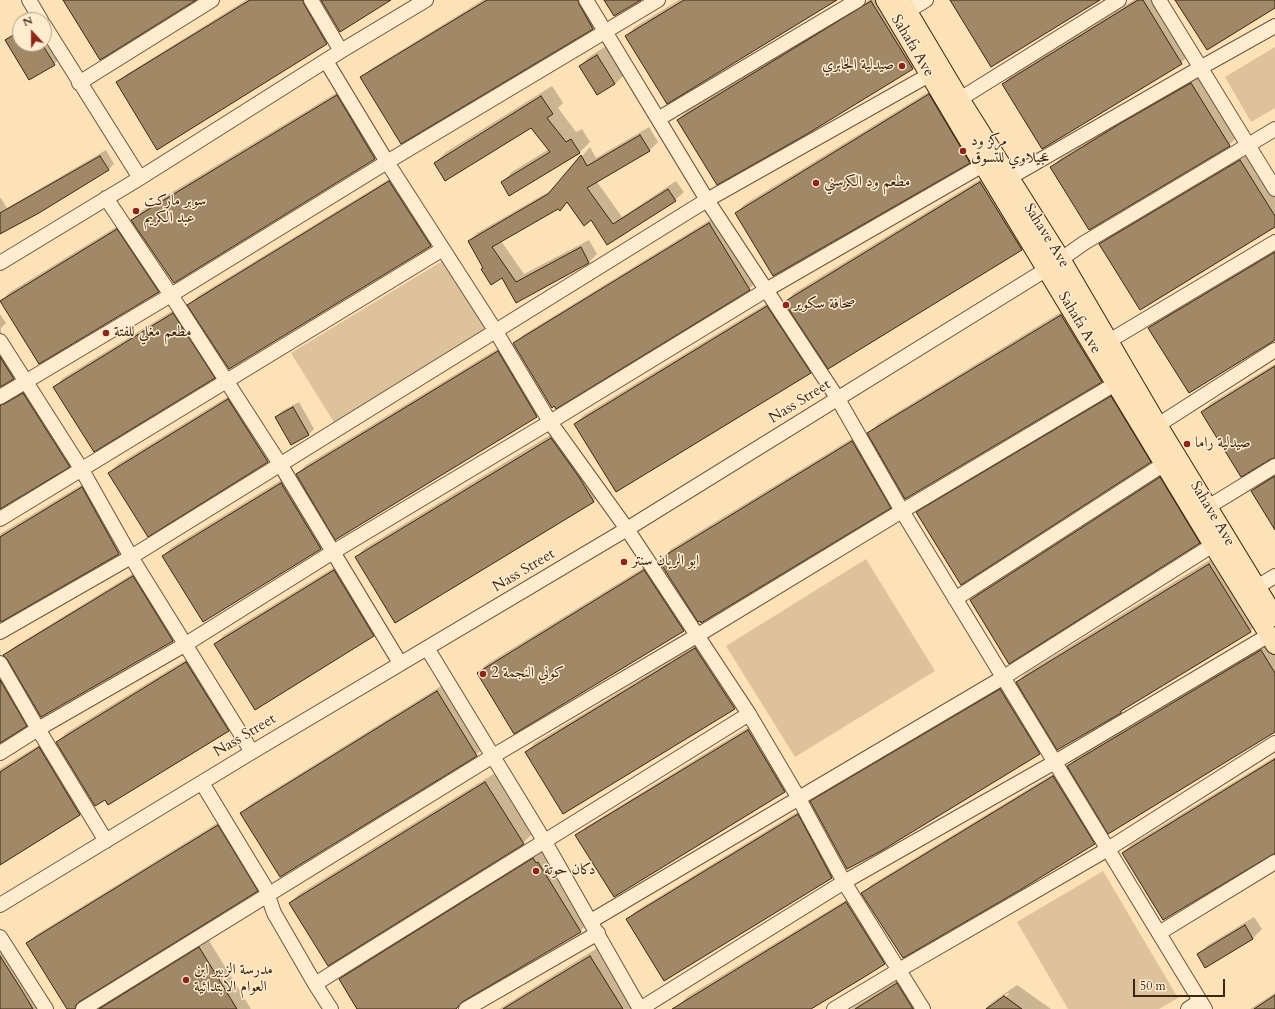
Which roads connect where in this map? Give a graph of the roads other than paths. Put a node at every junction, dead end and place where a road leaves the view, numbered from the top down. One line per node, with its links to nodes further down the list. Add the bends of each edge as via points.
1 (30, 0): 13 (street)
2 (212, 0): 21 (street)
3 (311, 0): 17 (street)
4 (426, 0): 17 (street)
5 (586, 0): 15 (street)
6 (658, 0): 15 (street)
7 (858, 0): 23 (street)
8 (885, 0): 20 (main road, Sahafa Ave)
9 (926, 0): 12 (street)
10 (1119, 0): 22 (street)
11 (1159, 0): 19 (street)
12 (904, 6): 22 (main road, Sahave Ave)
13 (37, 12)
14 (1275, 26): 19 (street)
15 (606, 32): 23 (street); 26 (street)
16 (52, 38): 21 (street)
17 (341, 51): 18 (street)
18 (326, 61): 26 (street); 28 (street)
19 (1200, 68): 25 (street); 29 (street)
20 (929, 75): 27 (main road, Sahafa Ave); 32 (street)
21 (79, 83): 28 (street)
22 (960, 99): 29 (main road, Sahave Ave)
23 (658, 119): 32 (street)
24 (1275, 129): 25 (street, Nass Street)
25 (1248, 145): 30 (street); 36 (street, Nass Street, via 1084,243)
26 (387, 162): 34 (street); 38 (street)
27 (983, 165): 36 (main road, Sahafa Ave); 37 (street)
28 (140, 178): 31 (street)
29 (1009, 178): 36 (main road, Sahave Ave)
30 (1275, 189)
31 (106, 198): 35 (street); 38 (street)
32 (707, 200): 37 (street); 39 (street)
33 (1275, 242): 41 (street)
34 (443, 249): 39 (street); 44 (street)
35 (0, 263)
36 (1054, 264): 41 (main road, Sahave Ave); 45 (main road, Sahafa Ave); 47 (street, Nass Street)
37 (766, 290): 47 (street); 48 (street)
38 (171, 295): 43 (street); 44 (street)
39 (495, 330): 48 (street); 50 (street)
40 (0, 341): 43 (street)
41 (1108, 342): 49 (main road, Sahave Ave)
42 (1275, 350): 49 (street)
43 (26, 382): 46 (street); 53 (street)
44 (227, 382): 50 (street); 53 (street)
45 (1115, 384): 51 (main road, Sahafa Ave); 55 (street)
46 (0, 397)
47 (838, 399): 55 (street); 57 (street, Nass Street)
48 (550, 422): 57 (street); 59 (street)
49 (1158, 424): 54 (main road, Sahave Ave)
50 (280, 464): 59 (street); 60 (street)
51 (1164, 464): 58 (main road, Sahafa Ave); 63 (street)
52 (1275, 466): 54 (street)
53 (82, 470): 56 (street); 60 (street)
54 (1208, 507): 62 (main road, Sahave Ave)
55 (902, 511): 63 (street); 66 (street)
56 (0, 519)
57 (627, 529): 66 (street); 69 (street, Nass Street)
58 (1213, 545): 67 (main road, Sahafa Ave); 72 (street)
59 (333, 552): 68 (street); 71 (street)
60 (131, 557): 65 (street); 68 (street)
61 (1275, 576): 62 (street)
62 (1257, 587): 64 (main road, Sahave Ave)
63 (956, 599): 72 (street)
64 (1275, 617)
65 (0, 632)
66 (698, 636): 73 (street); 78 (street)
67 (1272, 640): 79 (street)
68 (186, 644): 74 (street); 76 (street)
69 (427, 648): 71 (street, Nass Street); 78 (street)
70 (0, 663): 74 (street)
71 (400, 663): 76 (street, Nass Street)
72 (1004, 677): 79 (street); 81 (street)
73 (749, 714): 81 (street); 83 (street)
74 (38, 729): 77 (street); 82 (street)
75 (1275, 743): 84 (street)
76 (252, 752): 80 (street, Nass Street)
77 (0, 753)
78 (493, 756): 83 (street); 87 (street)
79 (1055, 762): 84 (street); 86 (street)
80 (202, 783): 82 (street, Nass Street); 87 (street)
81 (798, 797): 86 (street); 89 (street)
82 (106, 841): 88 (street, Nass Street)
83 (545, 842): 89 (street); 94 (street)
84 (1108, 849): 90 (street); 93 (street)
85 (1275, 862): 90 (street)
86 (844, 882): 91 (street, via 640,1009); 93 (street)
87 (268, 895): 94 (street, via 274,913); 97 (street)
88 (0, 905)
89 (591, 921): 91 (street)
90 (1158, 933): 95 (street)
91 (598, 934): 99 (street)
92 (0, 937): 96 (street)
93 (898, 970): 100 (street); 101 (street)
94 (315, 984): 98 (street)
95 (1202, 1005): 102 (street)
96 (46, 1009)
97 (83, 1009)
98 (331, 1009)
99 (466, 1009)
100 (834, 1009)
101 (923, 1009)
102 (1188, 1009)

